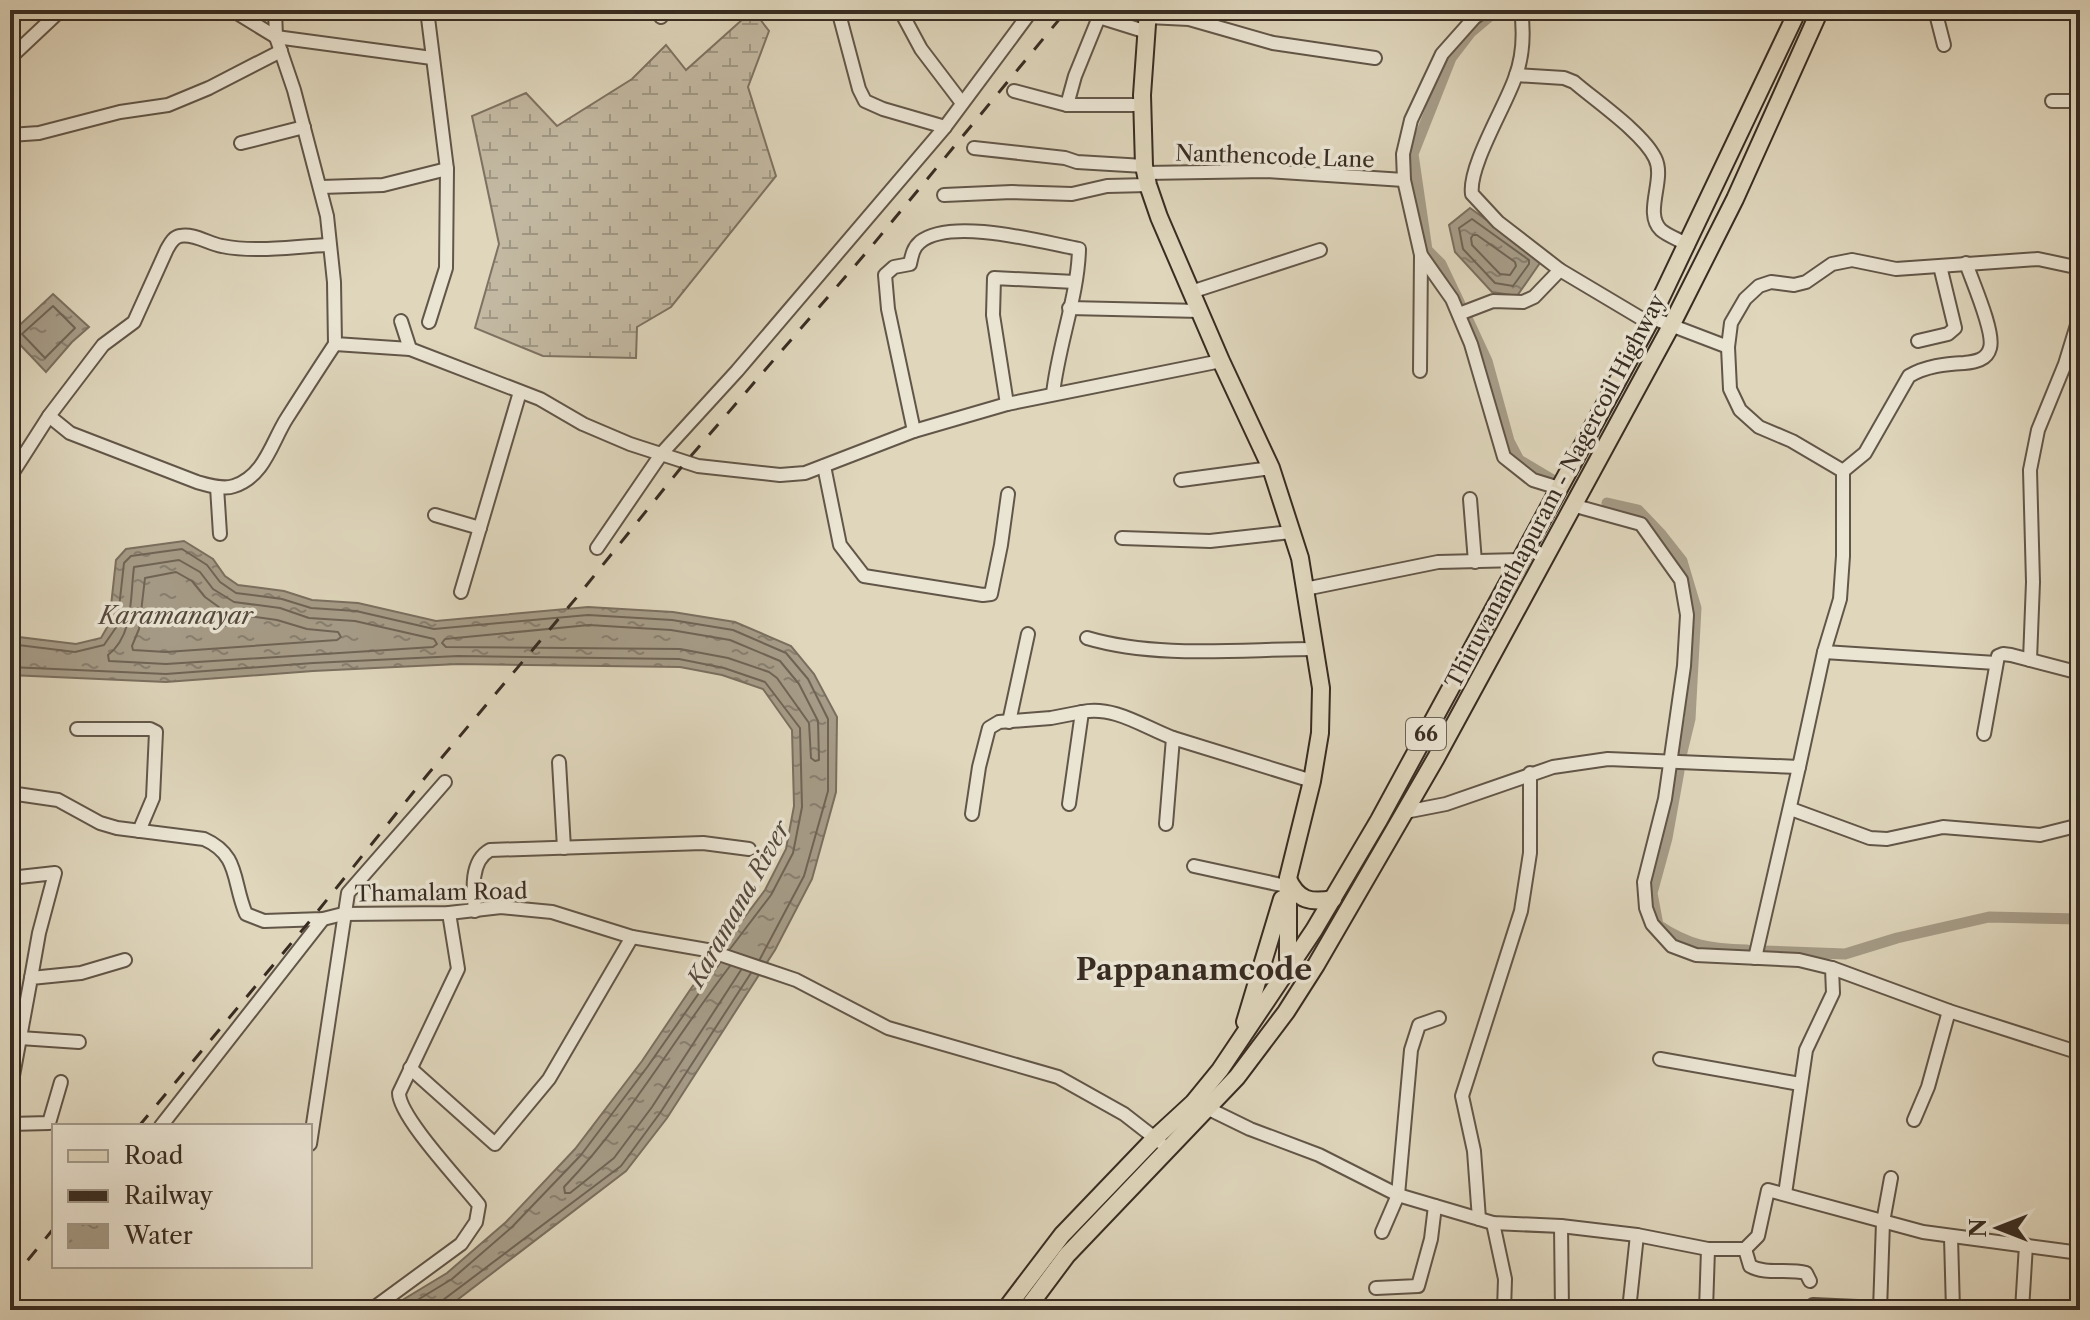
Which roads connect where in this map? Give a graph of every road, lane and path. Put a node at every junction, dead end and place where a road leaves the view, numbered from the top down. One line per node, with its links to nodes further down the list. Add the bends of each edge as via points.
1 (61, 10): 17 (street)
2 (232, 10): 14 (street)
3 (275, 10): 14 (street)
4 (427, 10): 18 (street)
5 (838, 10): 28 (street, via 865,101)
6 (900, 10): 24 (street, via 921,49)
7 (1032, 10): 24 (street)
8 (1485, 10): 34 (street, via 1442,54 1411,120 1403,154)
9 (1521, 10): 20 (street)
10 (1798, 10): 38 (main road, Thiruvananthapuram - Nagercoil Highway)
11 (1820, 10): 54 (main road, Thiruvananthapuram - Nagercoil Highway)
12 (1935, 10): 15 (street)
13 (1148, 20): 19 (street, via 1189,19 1273,43); 25 (street, via 1099,17); 33 (main road, via 1142,95)
14 (276, 37): 16 (street); 18 (street)
15 (1944, 45)
16 (281, 51): 27 (street); 29 (street, via 168,105)
17 (10, 58)
18 (432, 58): 32 (street)
19 (1375, 58)
20 (1516, 75): 38 (street, via 1574,82 1636,135 1658,165 1655,219 1660,229); 44 (street, via 1474,173 1472,194 1498,222)
21 (1014, 91): 25 (street)
22 (2052, 101): 23 (street)
23 (2080, 101)
24 (962, 103): 28 (street)
25 (1067, 105): 26 (street)
26 (1134, 105)
27 (304, 127): 30 (street); 35 (street)
28 (945, 127): 66 (street)
29 (10, 135)
30 (241, 143)
31 (974, 148): 33 (street, via 1065,158)
32 (447, 169): 35 (street, via 383,185); 53 (street, via 446,268)
33 (1146, 175): 34 (street, Nanthencode Lane, via 1267,171); 36 (street, via 1072,194); 46 (main road)
34 (1404, 180): 40 (street)
35 (321, 187): 37 (street)
36 (944, 195)
37 (329, 245): 56 (street); 64 (street, via 250,248 174,239 134,322 103,345)
38 (1688, 245): 52 (main road, Thiruvananthapuram - Nagercoil Highway)
39 (1320, 250): 46 (street)
40 (1421, 255): 49 (street); 60 (street)
41 (1966, 263): 42 (street); 43 (street, via 2038,259); 69 (street, via 1989,331 1992,346 1987,355 1909,376 1865,453)
42 (1940, 266): 55 (street, via 1955,328); 57 (street, via 1896,269 1852,260 1832,264 1806,282 1759,286 1731,323)
43 (2080, 268)
44 (1560, 270): 49 (street, via 1523,302 1493,301); 52 (street)
45 (1075, 282): 47 (street); 63 (street, via 994,278 993,315); 65 (street, via 1079,249 988,232 947,232 921,241 910,264 885,275)
46 (1191, 292): 48 (main road)
47 (1069, 308): 48 (street); 62 (street)
48 (1200, 311): 59 (main road)
49 (1459, 314): 73 (street, via 1504,457 1533,480)
50 (2080, 315): 91 (street, via 2038,430 2030,470)
51 (401, 321): 58 (street)
52 (1651, 321): 54 (street); 73 (main road, Thiruvananthapuram - Nagercoil Highway)
53 (429, 322)
54 (1671, 326): 57 (street); 76 (main road, Thiruvananthapuram - Nagercoil Highway)
55 (1918, 341)
56 (335, 344): 58 (street); 72 (street, via 255,473 234,486)
57 (1728, 347): 69 (street, via 1730,389 1740,410 1759,427)
58 (410, 349): 61 (street)
59 (1221, 361): 62 (street); 68 (main road)
60 (1420, 371)
61 (520, 392): 66 (street, via 583,424); 78 (street)
62 (1053, 394): 63 (street)
63 (1007, 404): 65 (street)
64 (49, 416): 70 (street); 72 (street, via 70,433)
65 (914, 431): 67 (street)
66 (662, 453): 67 (street, via 698,466 780,475); 82 (street)
67 (824, 466): 74 (street, via 840,545 864,576 983,595 991,594)
68 (1271, 468): 71 (street); 79 (main road)
69 (1843, 471): 90 (street, via 1840,599)
70 (10, 477)
71 (1181, 480)
72 (217, 487): 80 (street)
73 (1559, 488): 83 (main road, Thiruvananthapuram - Nagercoil Highway / 66)
74 (1008, 494)
75 (1470, 499): 84 (street)
76 (1572, 505): 100 (street, via 1641,524 1681,580 1687,615); 108 (main road, Thiruvananthapuram - Nagercoil Highway)
77 (435, 515): 78 (street)
78 (480, 528): 86 (street)
79 (1291, 532): 81 (street, via 1210,541); 85 (main road)
80 (220, 534)
81 (1122, 538)
82 (597, 548)
83 (1520, 560): 84 (street); 118 (main road, Thiruvananthapuram - Nagercoil Highway / 66)
84 (1475, 562): 85 (street, via 1438,562)
85 (1305, 589): 89 (main road)
86 (461, 592)
87 (1028, 634): 95 (street)
88 (1087, 638): 89 (street, via 1178,650)
89 (1315, 649): 103 (main road, via 1320,733)
90 (1824, 652): 92 (street); 101 (street)
91 (2030, 660): 92 (street, via 2003,654); 93 (street)
92 (1996, 663): 97 (street)
93 (2080, 673)
94 (1082, 712): 95 (street); 98 (street, via 1114,713); 106 (street)
95 (1009, 722): 109 (street, via 989,728)
96 (77, 729): 112 (street, via 156,732 153,798)
97 (1984, 734)
98 (1173, 738): 103 (street); 110 (street)
99 (559, 762): 113 (street)
100 (1672, 762): 101 (street); 102 (street, via 1608,759); 124 (street, via 1644,882 1652,924 1672,946 1696,955)
101 (1799, 767): 107 (street)
102 (1530, 773): 108 (street, via 1446,804); 154 (street, via 1530,853 1521,911 1462,1096 1474,1151)
103 (1312, 781): 117 (main road)
104 (445, 782): 121 (street, via 348,893)
105 (10, 793): 112 (street, Thamalam Road, via 58,800 100,823)
106 (1069, 804)
107 (1791, 809): 111 (street, via 1870,838 1887,839 1943,827 2040,835); 124 (street)
108 (1405, 812): 130 (main road, Thiruvananthapuram - Nagercoil Highway)
109 (972, 814)
110 (1166, 824)
111 (2080, 825)
112 (139, 831): 122 (street, Thamalam Road, via 204,839 228,854 246,914 264,921)
113 (564, 848): 114 (street, via 703,843); 119 (street, via 483,854 473,891)
114 (749, 849)
115 (1194, 866): 117 (street)
116 (10, 878): 129 (street, via 55,873)
117 (1287, 882): 118 (main road, via 1305,899); 126 (main road); 128 (main road)
118 (1333, 899): 128 (main road, Thiruvananthapuram - Nagercoil Highway / 66)
119 (475, 911): 120 (street, Thamalam Road); 123 (street, Thamalam Road, via 501,907 552,912)
120 (449, 913): 121 (street, Thamalam Road); 139 (street, via 458,969)
121 (343, 914): 122 (street, Thamalam Road); 147 (street)
122 (323, 919): 146 (street)
123 (632, 937): 139 (street, via 549,1079 495,1144); 148 (street, Thamalam Road, via 707,950 796,980 888,1028 1058,1077)
124 (1755, 958): 127 (street)
125 (125, 960): 129 (street, via 81,973)
126 (1265, 962): 128 (main road); 135 (main road)
127 (1832, 968): 131 (street); 141 (street, via 1833,993 1806,1050)
128 (1288, 970): 130 (main road); 135 (main road, Thiruvananthapuram - Nagercoil Highway / 66)
129 (31, 978): 133 (street)
130 (1302, 985): 143 (main road, Thiruvananthapuram - Nagercoil Highway)
131 (1949, 1011): 136 (street); 144 (street)
132 (1439, 1018): 152 (street, via 1419,1025 1411,1050)
133 (20, 1038): 134 (street); 138 (street)
134 (79, 1042)
135 (1234, 1051): 148 (main road, Thiruvananthapuram - Nagercoil Highway / 66, via 1193,1103)
136 (2080, 1053)
137 (1660, 1059): 141 (street)
138 (13, 1060): 142 (street)
139 (410, 1068): 169 (street, via 399,1093 403,1110 479,1205 476,1222 461,1244)
140 (61, 1082): 145 (street, via 49,1123)
141 (1800, 1084): 151 (street)
142 (10, 1092)
143 (1209, 1109): 149 (main road, Thiruvananthapuram - Nagercoil Highway); 152 (street)
144 (1914, 1120)
145 (10, 1124)
146 (163, 1124)
147 (312, 1130)
148 (1155, 1138): 149 (street, Thamalam Road); 170 (main road, Thiruvananthapuram - Nagercoil Highway / 66, via 1062,1235)
149 (1169, 1149): 171 (main road, Thiruvananthapuram - Nagercoil Highway, via 1067,1255)
150 (1891, 1178): 155 (street)
151 (1785, 1194): 155 (street); 163 (street, via 1768,1190 1758,1236)
152 (1398, 1195): 153 (street); 158 (street)
153 (1435, 1206): 154 (street); 166 (street, via 1418,1286)
154 (1479, 1219): 156 (street)
155 (1883, 1222): 160 (street); 168 (street)
156 (1493, 1223): 157 (street); 172 (street, via 1505,1279)
157 (1561, 1226): 159 (street); 173 (street)
158 (1382, 1232)
159 (1637, 1235): 162 (street); 174 (street)
160 (1951, 1237): 161 (street); 176 (street)
161 (2026, 1245): 164 (street); 177 (street)
162 (1708, 1249): 163 (street); 175 (street)
163 (1745, 1249): 165 (street, via 1750,1266 1757,1270 1795,1270 1806,1273)
164 (2080, 1253)
165 (1810, 1281)
166 (1376, 1288)
167 (1813, 1305): 168 (street)
168 (1880, 1309)
169 (371, 1310)
170 (1005, 1310)
171 (1026, 1310)
172 (1504, 1310)
173 (1562, 1310)
174 (1629, 1310)
175 (1706, 1310)
176 (1953, 1310)
177 (2022, 1310)

